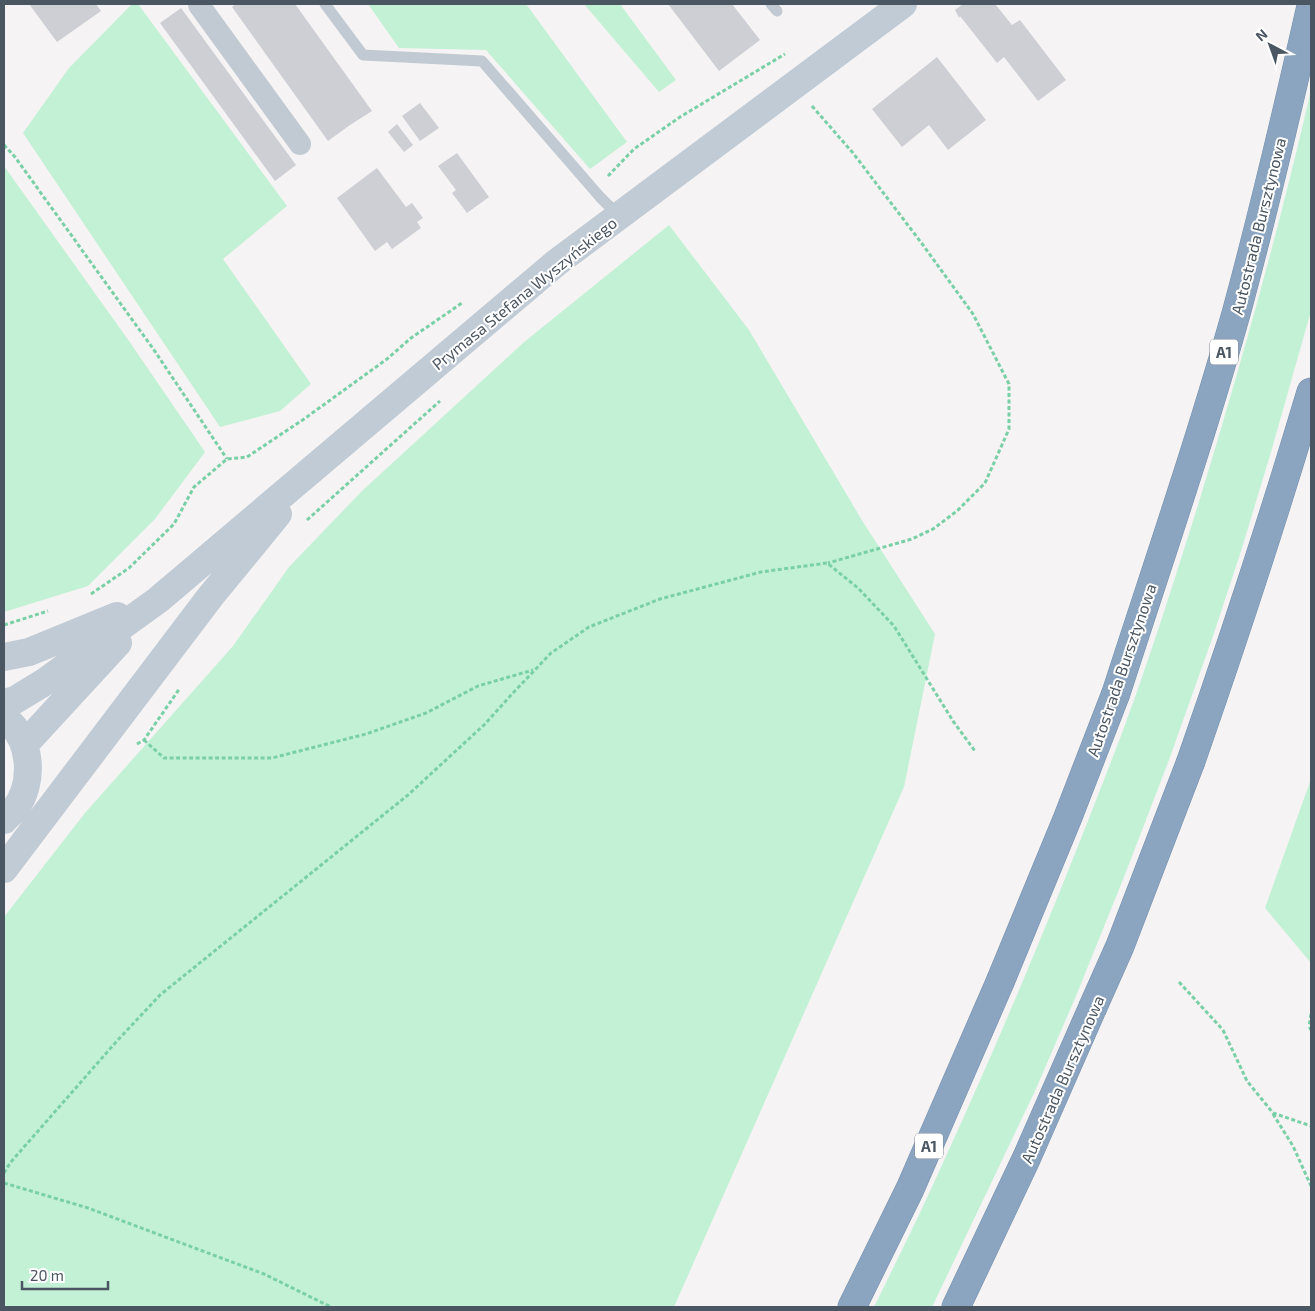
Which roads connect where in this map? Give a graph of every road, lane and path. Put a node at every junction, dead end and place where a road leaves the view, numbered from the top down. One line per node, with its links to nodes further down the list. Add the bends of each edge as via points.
1 (200, 4): 7 (street)
2 (325, 4): 9 (lane, via 363,55 482,60)
3 (903, 4): 10 (street, Prymasa Stefana Wyszyńskiego)
4 (1311, 6): 42 (highway, Autostrada Bursztynowa / A1, bridge, via 1237,310 1195,453 1116,692 1000,982 910,1189)
5 (789, 52): 9 (path, via 680,117 634,149 602,182)
6 (806, 100): 17 (path, via 853,154 973,314 1009,384 1009,429 985,483 964,504 933,529 912,539)
7 (300, 144)
8 (4, 146): 14 (path, via 154,350)
9 (600, 197): 10 (lane)
10 (619, 216): 15 (street, Prymasa Stefana Wyszyńskiego, via 556,263)
11 (466, 299): 14 (path, via 304,419 247,457)
12 (1311, 392): 43 (highway, Autostrada Bursztynowa, bridge, via 1234,639 1120,946 1027,1157)
13 (446, 397): 16 (path)
14 (227, 459): 18 (path, via 194,487 174,524 129,568)
15 (318, 464): 19 (street, Prymasa Stefana Wyszyńskiego); 32 (street, via 210,597)
16 (305, 522)
17 (827, 563): 23 (path, via 761,572 660,599 589,627); 30 (path, via 858,588 894,626)
18 (85, 597)
19 (158, 600): 22 (street, via 29,652); 25 (street, Prymasa Stefana Wyszyńskiego, via 43,683); 28 (street, Prymasa Stefana Wyszyńskiego)
20 (53, 609): 21 (path)
21 (4, 625)
22 (4, 657)
23 (535, 669): 27 (path, via 478,686 426,713 366,734 272,758 164,758); 38 (path, via 485,724 408,795 160,995 10,1163)
24 (182, 684): 27 (path)
25 (4, 703)
26 (4, 718): 28 (street, via 11,723)
27 (144, 740): 29 (path)
28 (24, 745): 31 (street, via 29,768 25,790 15,810)
29 (129, 748)
30 (975, 751)
31 (4, 820)
32 (4, 869)
33 (1179, 982): 36 (path, via 1223,1030 1247,1081)
34 (1311, 1014): 35 (path)
35 (1311, 1030)
36 (1273, 1113): 37 (path); 40 (path, via 1293,1146)
37 (1311, 1126)
38 (4, 1174)
39 (4, 1183): 41 (path, via 88,1208 264,1274)
40 (1311, 1186)
41 (331, 1307)
42 (852, 1307)
43 (956, 1307)

